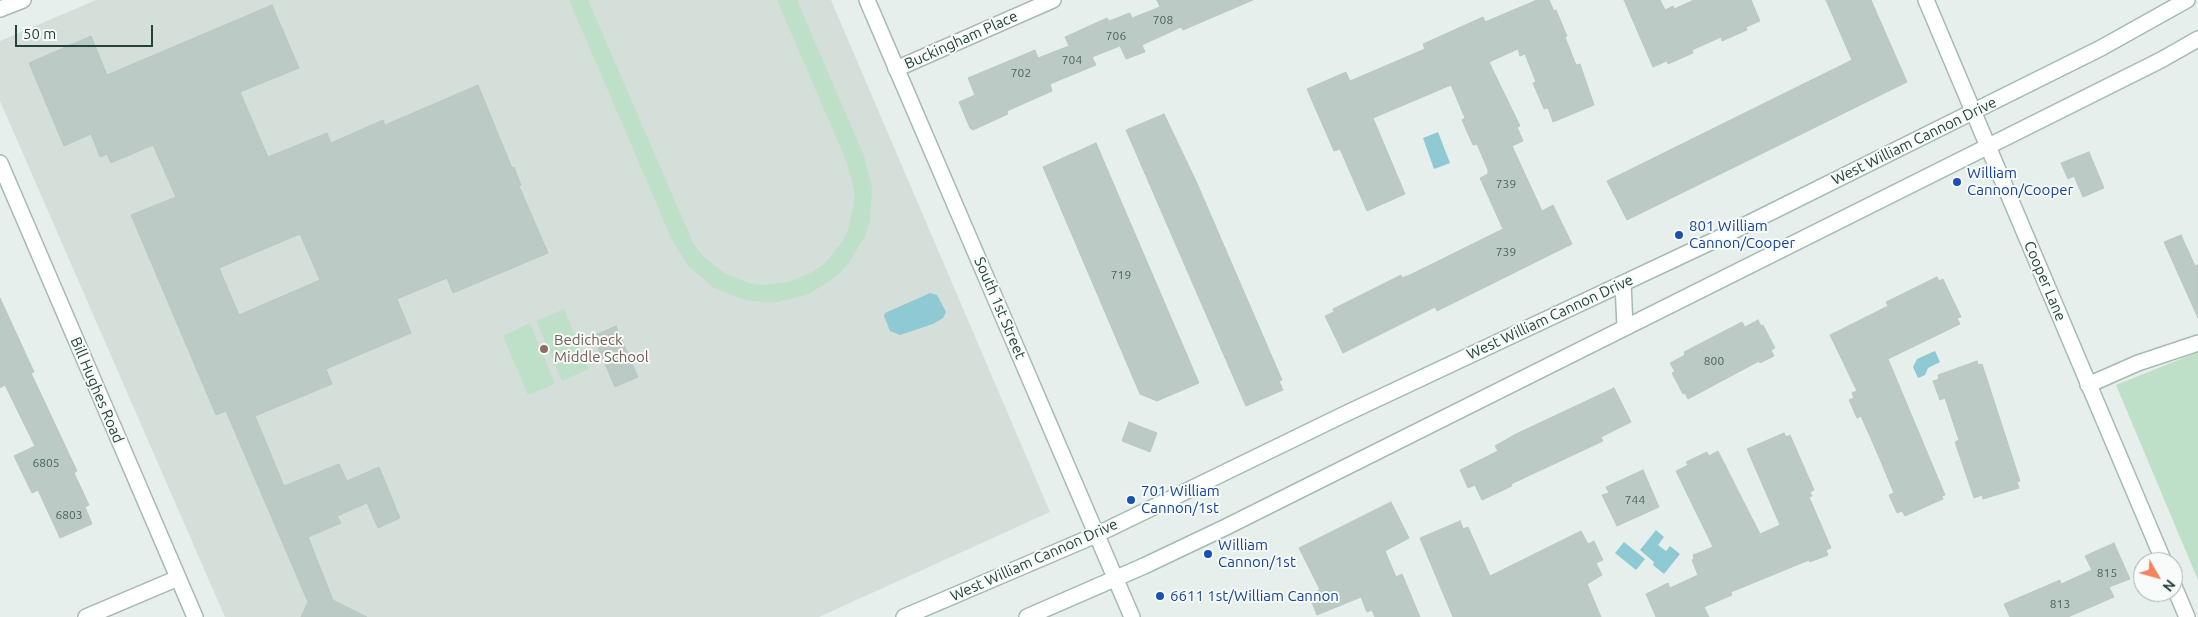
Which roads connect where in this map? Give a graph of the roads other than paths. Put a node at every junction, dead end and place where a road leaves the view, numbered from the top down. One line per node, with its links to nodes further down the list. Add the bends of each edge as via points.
1 (23, 0): 6 (main road)
2 (867, 0): 8 (main road, South 1st Street)
3 (1053, 0): 8 (main road, Buckingham Place)
4 (1926, 0): 9 (main road, Cooper Lane)
5 (2187, 0): 9 (main road, West William Cannon Drive)
6 (0, 10)
7 (2198, 39): 10 (main road)
8 (896, 69): 16 (main road, South 1st Street)
9 (1974, 112): 10 (main road, Cooper Lane); 12 (main road, West William Cannon Drive)
10 (1988, 147): 13 (main road); 15 (main road, Cooper Lane)
11 (0, 163): 18 (main road, Bill Hughes Road)
12 (1623, 283): 13 (main road); 16 (main road, West William Cannon Drive)
13 (1625, 327): 19 (main road)
14 (2198, 343): 15 (main road, via 2145,360)
15 (2088, 385): 17 (main road, Cooper Lane)
16 (1096, 535): 19 (main road, South 1st Street); 24 (main road, West William Cannon Drive)
17 (2160, 552)
18 (178, 578): 22 (main road); 23 (main road, Bill Hughes Road)
19 (1116, 579): 25 (main road); 26 (main road, South 1st Street)
20 (2178, 602): 21 (main road)
21 (2182, 616)
22 (86, 617)
23 (195, 617)
24 (904, 617)
25 (1027, 617)
26 (1132, 617)

